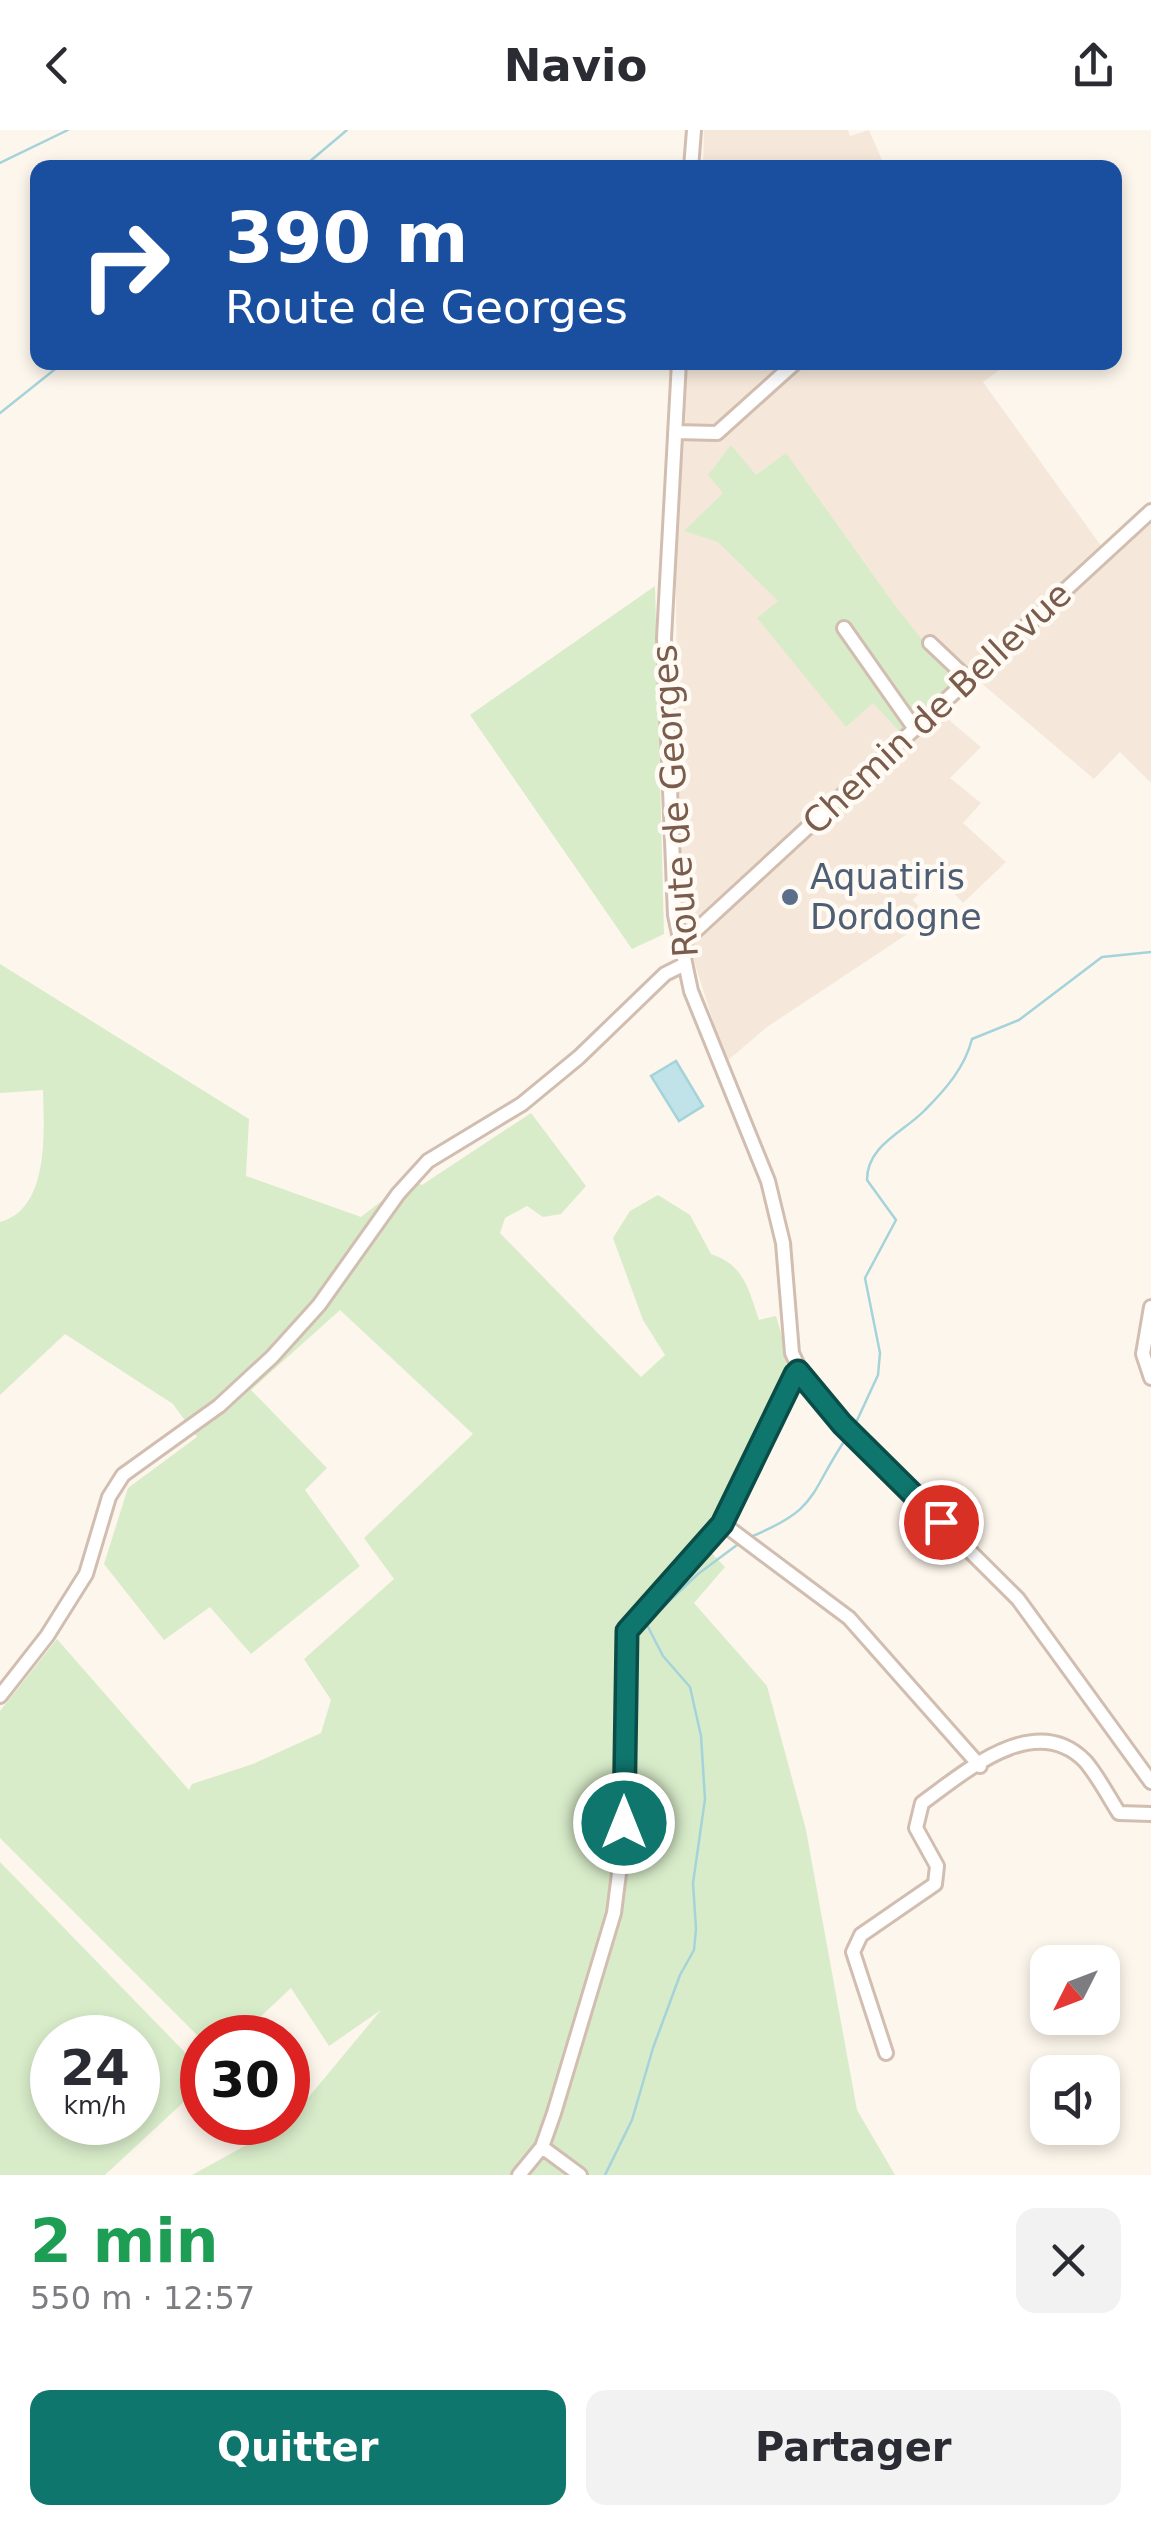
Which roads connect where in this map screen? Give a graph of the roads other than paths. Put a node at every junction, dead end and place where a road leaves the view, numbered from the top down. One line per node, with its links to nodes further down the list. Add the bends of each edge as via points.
1 (694, 130): 2 (street)
2 (692, 160)
3 (678, 370): 5 (street, Route de Georges)
4 (787, 370): 5 (street, via 717,434)
5 (674, 432): 11 (street, Route de Georges, via 664,638)
6 (1151, 511): 9 (street, Chemin de Bellevue)
7 (844, 628): 10 (street)
8 (930, 644): 9 (street)
9 (968, 680): 10 (street, Chemin de Bellevue)
10 (914, 729): 11 (street, Chemin de Bellevue)
11 (679, 946): 12 (street, Route de Georges)
12 (683, 965): 15 (street, Route de Georges, via 768,1181 783,1242 785,1308); 18 (street, via 522,1104 428,1162 272,1357 234,1395 123,1474 108,1497 86,1574)
13 (1151, 1307): 14 (street)
14 (1147, 1352): 16 (street)
15 (798, 1371): 17 (street); 20 (street, Route de Georges, via 842,1424 1018,1599)
16 (1151, 1378)
17 (722, 1524): 19 (street, via 849,1618); 23 (street, via 627,1631 624,1834 614,1913)
18 (0, 1696)
19 (980, 1766): 21 (street, via 1008,1746 1043,1740 1082,1759 1119,1813); 22 (street, via 918,1811 919,1837 937,1866 935,1884 856,1942 861,1981)
20 (1151, 1782)
21 (1151, 1814)
22 (886, 2053)
23 (542, 2147): 24 (street); 25 (street)
24 (519, 2175)
25 (580, 2175)

